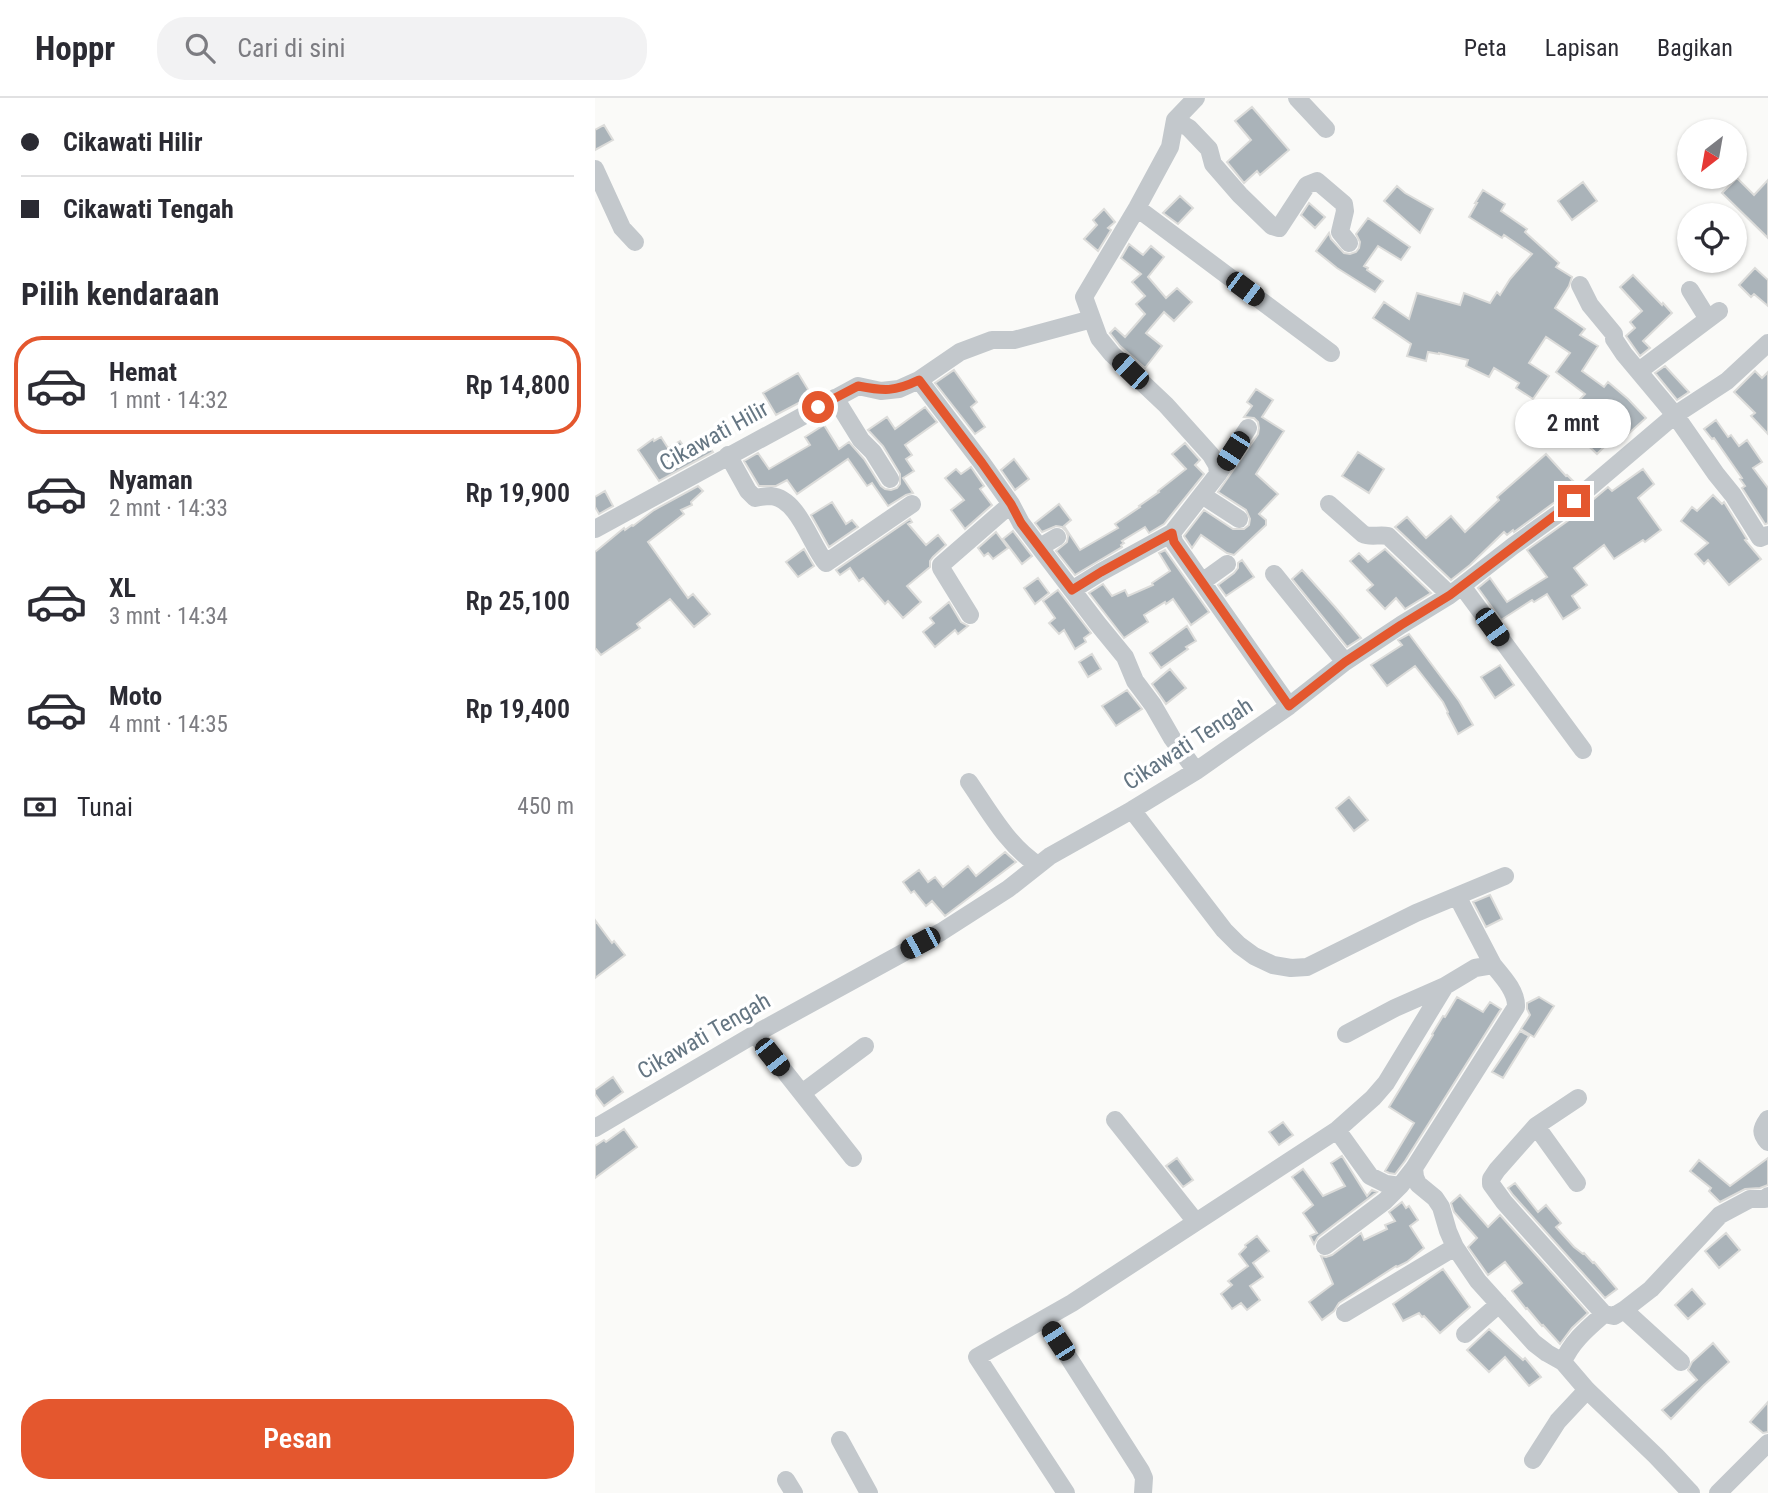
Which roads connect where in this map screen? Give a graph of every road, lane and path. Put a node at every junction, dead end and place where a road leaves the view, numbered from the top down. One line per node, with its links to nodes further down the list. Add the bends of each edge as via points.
1 (1196, 98): 3 (street)
2 (1297, 98): 4 (street)
3 (1175, 120): 6 (street, via 1170,148); 8 (street, via 1209,149 1213,164 1272,226 1279,228 1307,185 1317,181 1344,204 1340,232)
4 (1326, 129)
5 (595, 169): 7 (street, via 622,228)
6 (1137, 208): 11 (street, via 1084,297); 13 (street)
7 (635, 242)
8 (1349, 243)
9 (1580, 285): 14 (street)
10 (1689, 290): 14 (street, via 1713,315)
11 (1092, 319): 15 (street, Cikawati Hilir, via 1014,340 992,340 960,352); 20 (street, via 1112,354 1211,455)
12 (1768, 343): 17 (street, Cikawati Tengah, via 1727,381)
13 (1331, 353)
14 (1639, 371): 17 (street)
15 (919, 380): 16 (street, Cikawati Hilir, via 889,391 858,386); 24 (street)
16 (835, 398): 19 (street, Cikawati Hilir); 21 (street)
17 (1675, 415): 29 (street, via 1760,538); 36 (street, Cikawati Tengah, via 1562,511)
18 (1248, 428): 20 (street)
19 (728, 455): 23 (street, via 755,498 780,498 793,507 825,563); 27 (street, Cikawati Hilir)
20 (1218, 474): 22 (street)
21 (890, 479)
22 (1202, 495): 26 (street); 28 (street)
23 (912, 504)
24 (1011, 504): 31 (street); 37 (street, via 941,565)
25 (1329, 504): 36 (street, via 1367,536 1388,536)
26 (1239, 519)
27 (595, 529)
28 (1172, 533): 34 (street); 35 (street)
29 (1768, 535)
30 (1057, 537): 31 (street)
31 (1040, 547): 35 (street)
32 (1227, 564): 34 (street)
33 (1274, 575): 38 (street)
34 (1202, 582): 39 (street)
35 (1072, 590): 41 (street, via 1125,657 1135,681)
36 (1456, 590): 38 (street, Cikawati Tengah); 40 (street)
37 (970, 615)
38 (1345, 662): 39 (street, Cikawati Tengah)
39 (1289, 706): 41 (street, Cikawati Tengah)
40 (1583, 750)
41 (1196, 771): 43 (street, Cikawati Tengah)
42 (969, 782): 44 (street, via 1009,838)
43 (1132, 810): 44 (street, Cikawati Tengah); 46 (street, via 1224,930 1254,956 1273,965 1307,967)
44 (1038, 865): 49 (street, Cikawati Tengah, via 941,932)
45 (1505, 876): 46 (street)
46 (1457, 896): 47 (street)
47 (1493, 965): 48 (street, via 1475,968); 61 (street, via 1513,992 1516,1007)
48 (1445, 986): 50 (street); 58 (street, via 1386,1083)
49 (755, 1034): 52 (street); 57 (street, Cikawati Tengah)
50 (1346, 1034)
51 (865, 1046): 52 (street)
52 (801, 1093): 60 (street)
53 (1578, 1098): 56 (street)
54 (1768, 1119): 59 (street, via 1761,1130)
55 (1115, 1120): 65 (street)
56 (1536, 1126): 62 (street); 71 (street, via 1490,1184)
57 (595, 1127)
58 (1337, 1130): 63 (street, via 1370,1175); 65 (street)
59 (1768, 1142)
60 (853, 1158)
61 (1414, 1168): 63 (street); 67 (street, via 1418,1184 1441,1207)
62 (1577, 1183)
63 (1400, 1186): 66 (street)
64 (1768, 1196): 69 (street, via 1744,1201 1720,1215 1651,1289)
65 (1196, 1222): 72 (street)
66 (1325, 1246)
67 (1455, 1247): 68 (street); 70 (street)
68 (1499, 1304): 73 (street); 74 (street, via 1534,1343)
69 (1624, 1310): 71 (street, via 1614,1316); 75 (street)
70 (1345, 1313)
71 (1604, 1314): 74 (street, via 1580,1336)
72 (1044, 1319): 81 (street, via 977,1357); 82 (street, via 1141,1471)
73 (1465, 1334)
74 (1563, 1362): 76 (street)
75 (1681, 1362)
76 (1587, 1390): 79 (street, via 1558,1421); 83 (street)
77 (840, 1440): 80 (street)
78 (1768, 1444): 84 (street)
79 (1533, 1460)
80 (869, 1493)
81 (1066, 1493)
82 (1143, 1493)
83 (1691, 1493)
84 (1718, 1493)

